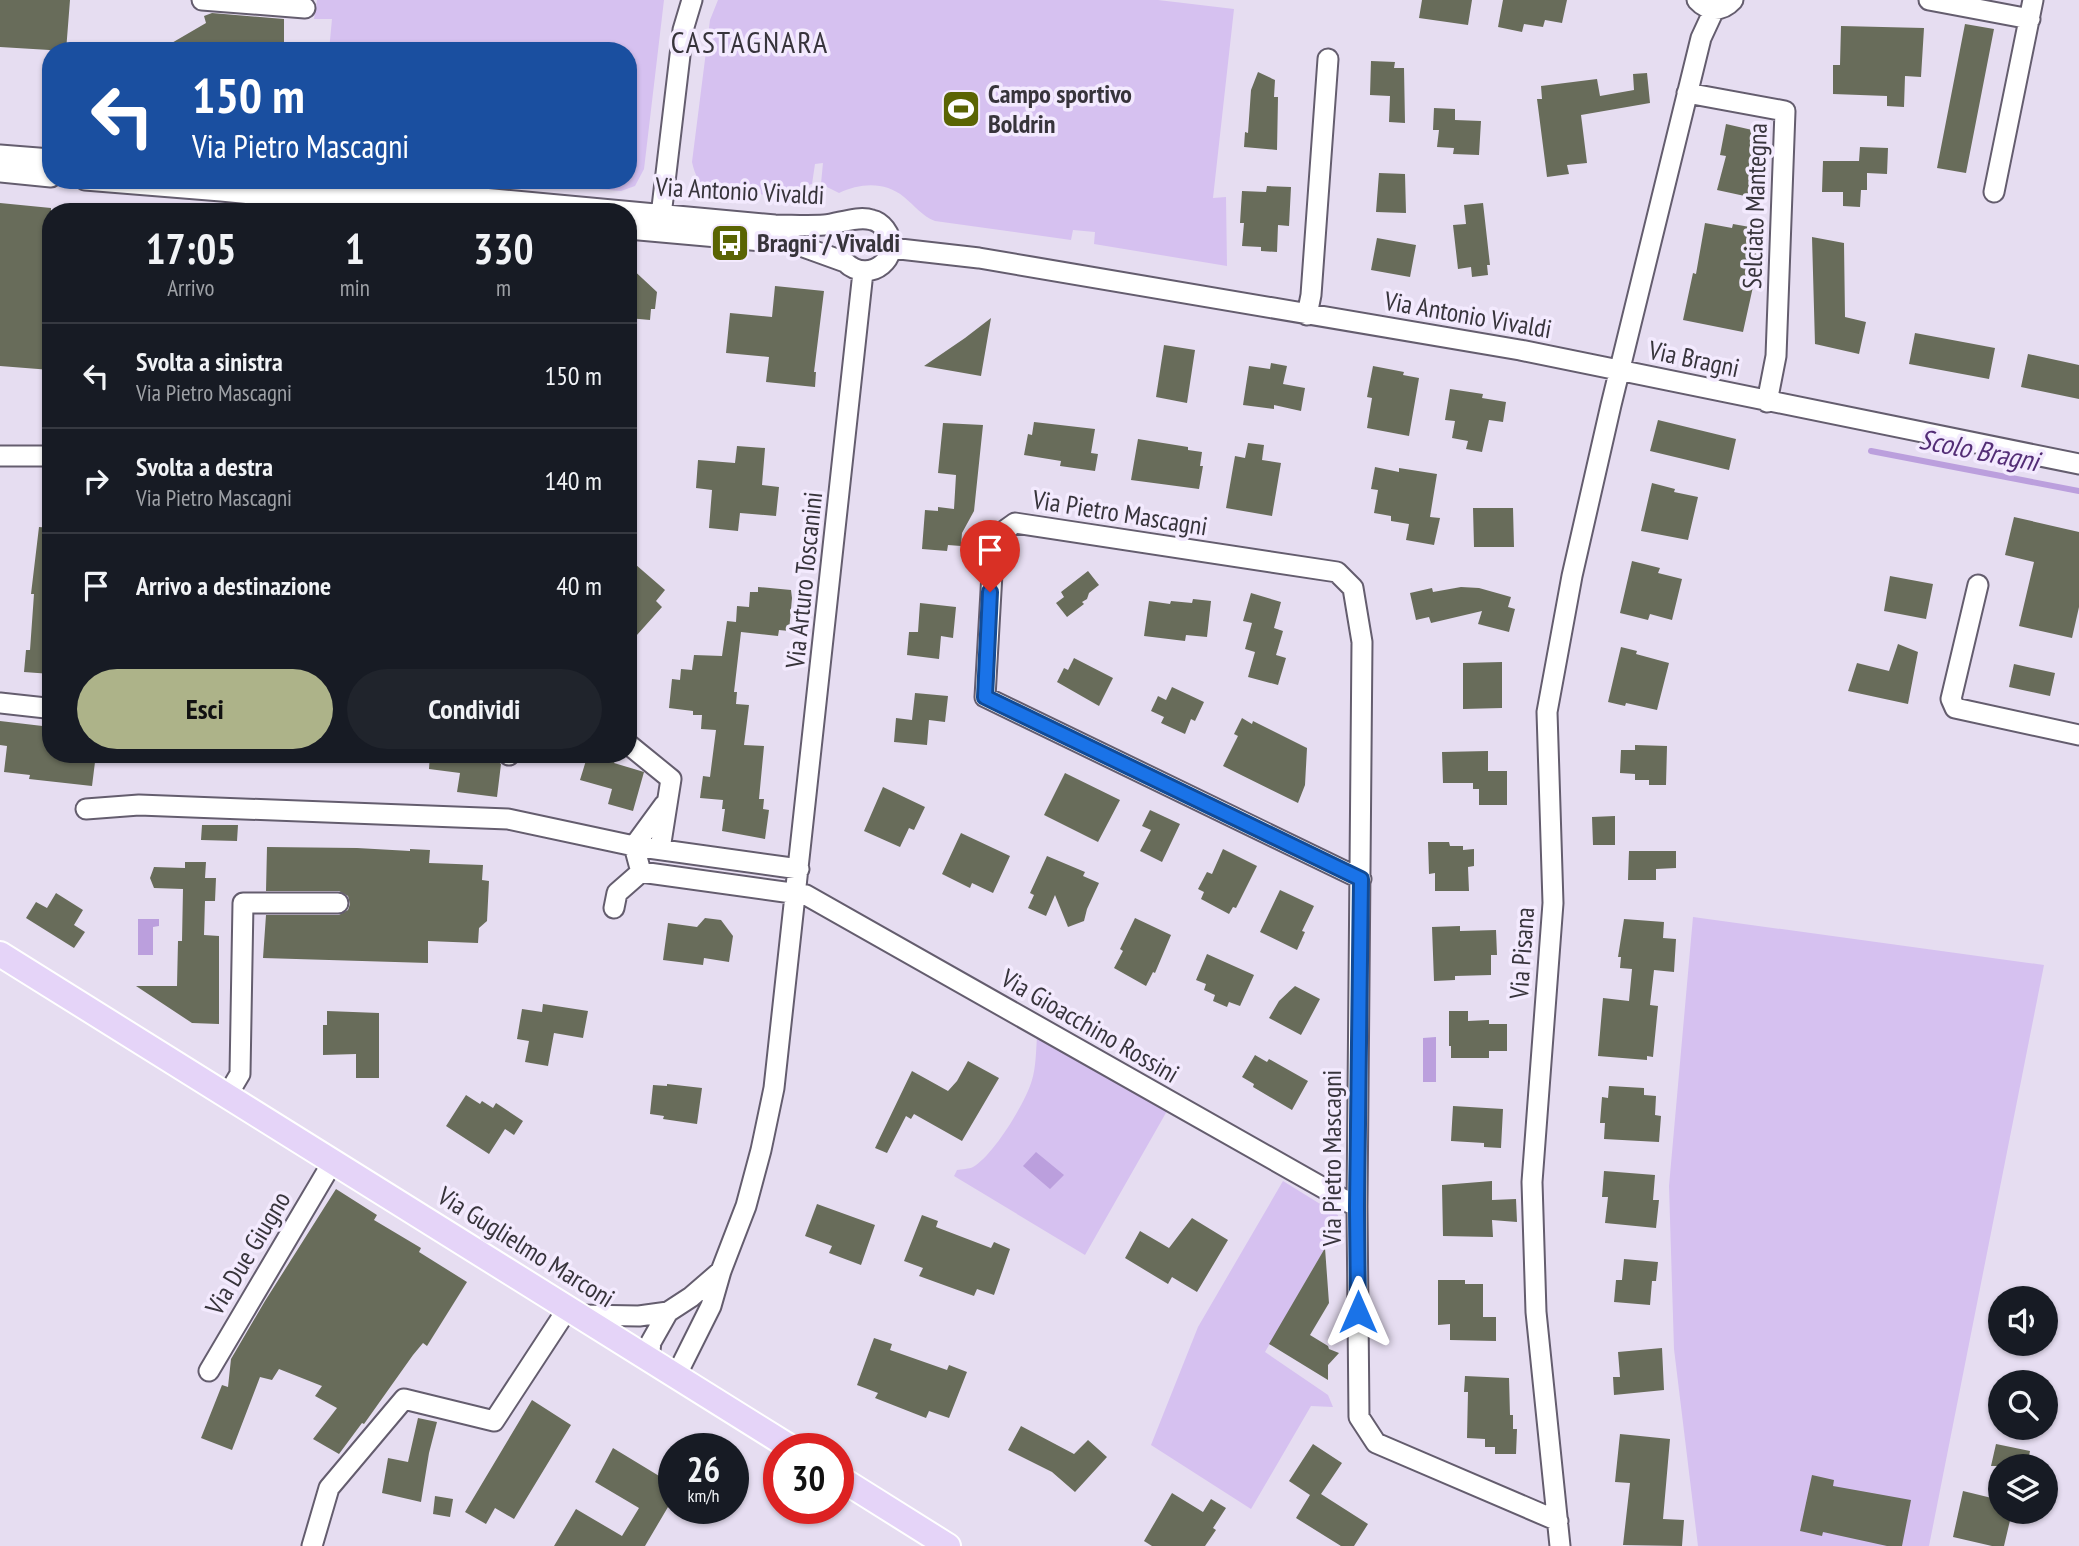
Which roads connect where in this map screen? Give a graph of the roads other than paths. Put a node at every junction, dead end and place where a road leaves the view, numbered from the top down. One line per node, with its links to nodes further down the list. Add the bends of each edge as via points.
1 (202, 0): 6 (street)
2 (692, 0): 21 (street, via 683,30)
3 (1733, 0): 5 (street, via 1722,9)
4 (1929, 0): 7 (street)
5 (1705, 5): 9 (street, Via Bragni)
6 (305, 8)
7 (2032, 9): 16 (street)
8 (1328, 60): 26 (street)
9 (1687, 93): 27 (street, Via Bragni); 28 (street, Selciato Mantegna, via 1785,111 1776,356)
10 (0, 155): 11 (street)
11 (42, 158)
12 (0, 172): 13 (street)
13 (42, 176)
14 (196, 189): 17 (street)
15 (363, 189): 18 (street, Via Antonio Vivaldi)
16 (1994, 192)
17 (342, 203)
18 (479, 203)
19 (637, 220): 21 (street, Via Antonio Vivaldi)
20 (855, 220): 21 (street, Via Antonio Vivaldi, via 824,225); 23 (street, Via Antonio Vivaldi, via 880,224); 24 (street, Via Antonio Vivaldi, via 839,239)
21 (660, 223): 22 (street, Via Antonio Vivaldi); 24 (street, Via Antonio Vivaldi, via 795,244)
22 (637, 227)
23 (891, 248): 25 (street, via 878,268); 26 (street, Via Antonio Vivaldi, via 979,258)
24 (845, 262): 25 (street, Via Antonio Vivaldi)
25 (863, 272): 41 (street, Via Arturo Toscanini)
26 (1307, 315): 27 (street, Via Antonio Vivaldi)
27 (1620, 369): 28 (street, Via Bragni); 59 (street, Via Pisana, via 1546,712 1553,903 1532,1182 1536,1312)
28 (1767, 402): 31 (street, Via Bragni)
29 (0, 456): 30 (street)
30 (42, 456)
31 (2079, 464)
32 (1978, 585): 35 (street, via 1951,699 1955,708)
33 (0, 704): 34 (street)
34 (42, 708)
35 (2079, 735)
36 (637, 751): 37 (street, via 671,779)
37 (668, 800): 39 (street); 40 (street)
38 (86, 809): 39 (street, via 139,805 508,819)
39 (634, 846): 40 (street); 42 (street)
40 (660, 849): 41 (street)
41 (799, 869): 44 (street, Via Arturo Toscanini)
42 (641, 872): 44 (street); 46 (street, via 617,893)
43 (1361, 879): 43 (street, Via Pietro Mascagni, via 1362,642 1353,588 1337,572 1015,523 994,538 985,697); 50 (street, Via Pietro Mascagni)
44 (796, 894): 50 (street, Via Gioacchino Rossini, via 806,894); 51 (street, Via Arturo Toscanini, via 774,1088 746,1206)
45 (338, 903): 48 (street, via 243,902 240,1074)
46 (614, 908)
47 (0, 954): 48 (main road, Via Guglielmo Marconi)
48 (227, 1096): 49 (main road, Via Guglielmo Marconi)
49 (332, 1163): 52 (main road, Via Guglielmo Marconi); 55 (street, Via Due Giugno)
50 (1357, 1207): 59 (street, Via Pietro Mascagni, via 1359,1417 1376,1443)
51 (721, 1271): 53 (street, Via Arturo Toscanini); 56 (street, via 711,1306)
52 (574, 1312): 53 (street, Via Arturo Toscanini, via 639,1316); 54 (main road, Via Guglielmo Marconi); 60 (street, via 494,1421 404,1399 329,1488)
53 (668, 1312): 54 (street, Via Arturo Toscanini, via 651,1342)
54 (649, 1358): 56 (main road, Via Guglielmo Marconi)
55 (209, 1371)
56 (677, 1376): 57 (main road, Via Guglielmo Marconi)
57 (768, 1433)
58 (854, 1487): 61 (main road)
59 (1558, 1521): 62 (street, Via Pisana)
60 (312, 1546)
61 (948, 1546)
62 (1560, 1546)

